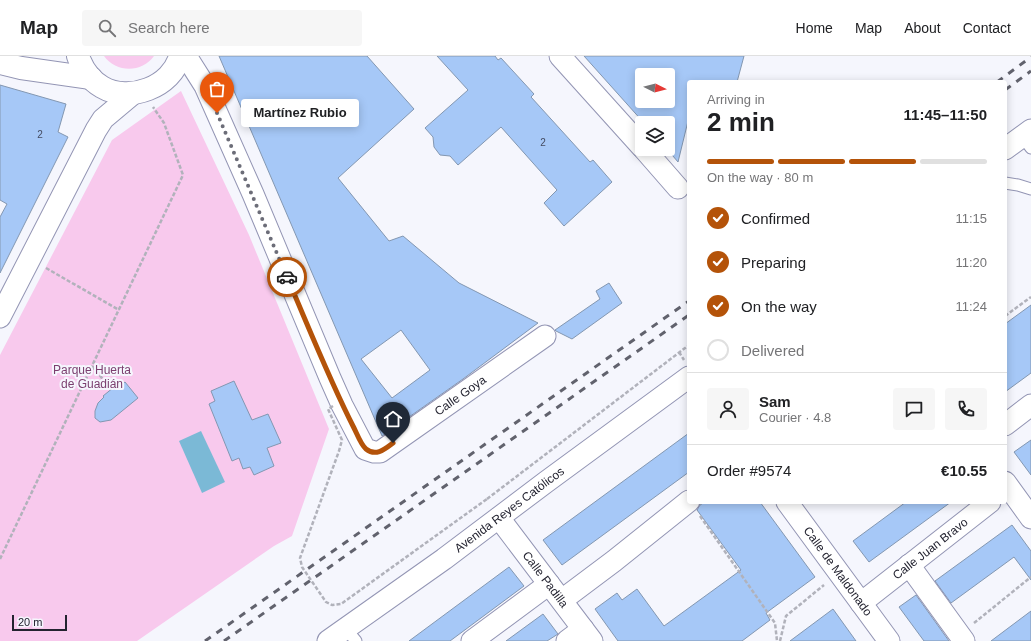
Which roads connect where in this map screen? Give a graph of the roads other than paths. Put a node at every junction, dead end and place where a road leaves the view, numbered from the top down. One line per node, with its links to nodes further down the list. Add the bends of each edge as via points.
1 (78, 56): 7 (main road, via 82,66)
2 (186, 56): 6 (street)
3 (560, 56): 11 (street)
4 (0, 63): 7 (main road)
5 (175, 64): 6 (street); 8 (main road, via 160,83)
6 (201, 78): 18 (street, Calle Goya, via 342,405 365,449 380,452)
7 (96, 83): 8 (main road, via 116,92); 9 (street)
8 (134, 93): 9 (street)
9 (103, 119): 17 (street)
10 (1028, 138): 12 (street)
11 (635, 139)
12 (1007, 148)
13 (650, 156): 15 (street)
14 (1007, 183): 16 (lane)
15 (678, 188)
16 (1031, 189)
17 (0, 317)
18 (545, 336)
19 (687, 378): 26 (street, Avenida Reyes Católicos)
20 (1031, 405): 21 (street)
21 (1007, 423)
22 (1007, 488): 27 (street)
23 (787, 504): 31 (street, Calle de Maldonado)
24 (987, 504): 28 (street, Calle Juan Bravo)
25 (694, 508): 30 (street, via 614,561)
26 (499, 518): 29 (street, Calle Padilla); 32 (street, Avenida Reyes Católicos)
27 (1031, 518)
28 (909, 565): 31 (street, Calle Juan Bravo); 34 (street)
29 (549, 584): 30 (street, Calle Padilla); 36 (street)
30 (562, 600): 33 (street, Calle Padilla)
31 (861, 603): 37 (street, Calle de Maldonado)
32 (351, 635): 35 (street, Avenida Reyes Católicos)
33 (580, 637)
34 (962, 638)
35 (328, 641)
36 (472, 641)
37 (889, 641)

